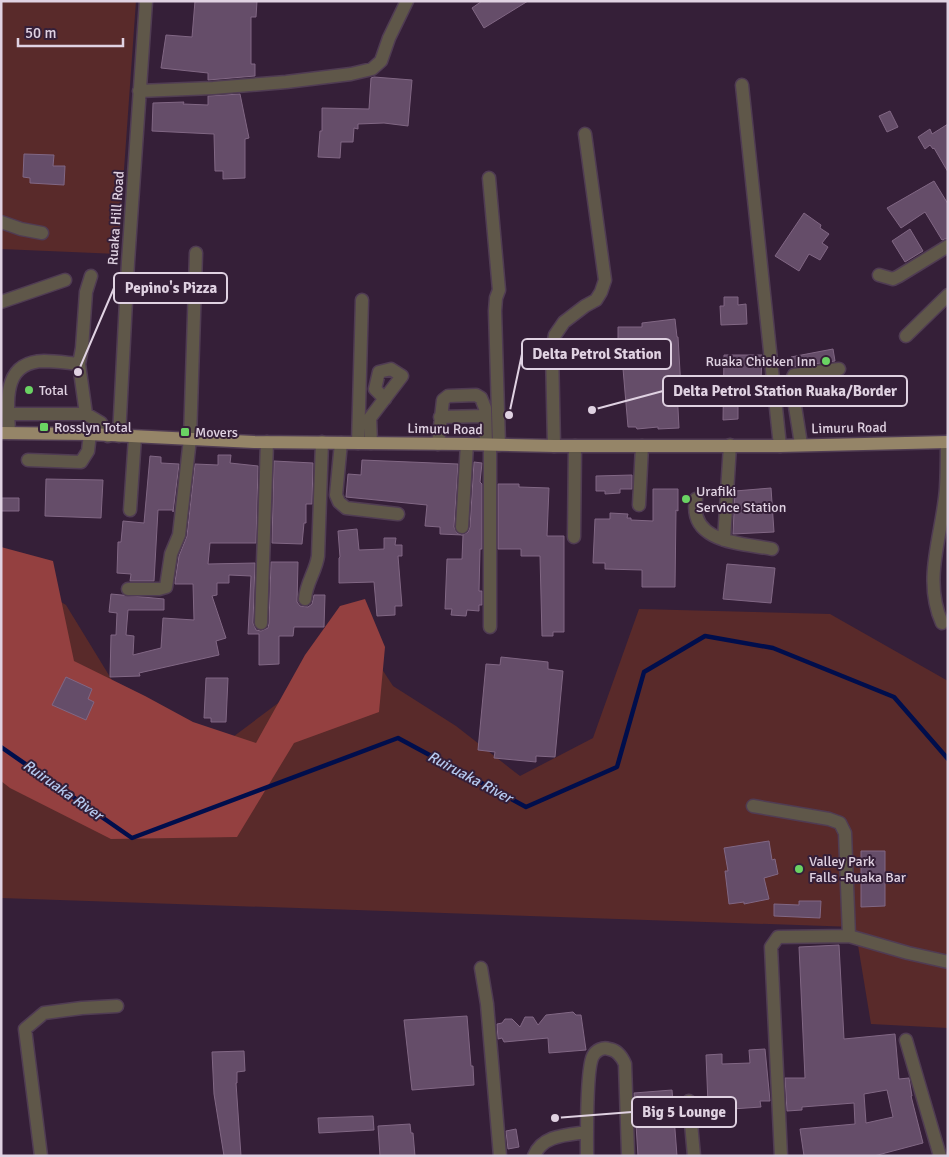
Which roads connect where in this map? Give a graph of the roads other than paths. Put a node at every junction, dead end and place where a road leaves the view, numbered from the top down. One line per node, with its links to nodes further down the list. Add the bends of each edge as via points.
1 (146, 1): 4 (street, Ruaka Hill Road)
2 (407, 1): 4 (street, via 381,61 372,69 286,82)
3 (742, 84): 44 (street)
4 (140, 92): 27 (street, Ruaka Hill Road)
5 (585, 134): 41 (street, via 605,280 596,300 564,322 555,335 552,351)
6 (489, 178): 38 (street, via 499,290 494,311)
7 (1, 222): 8 (street)
8 (42, 233)
9 (948, 246): 11 (street, via 893,279)
10 (196, 253): 29 (street)
11 (879, 275)
12 (91, 276): 18 (street, via 86,292)
13 (65, 280): 16 (street)
14 (948, 295): 17 (street)
15 (362, 300): 34 (street)
16 (1, 302)
17 (906, 336)
18 (79, 364): 21 (street, via 44,361 19,369 9,387); 22 (street)
19 (839, 369): 39 (street, via 794,375 791,381)
20 (385, 399): 35 (street, via 370,418)
21 (9, 414): 22 (street); 25 (street)
22 (86, 414): 27 (street)
23 (485, 416): 24 (street); 24 (street, via 479,396 448,396 441,402); 38 (street)
24 (440, 417): 36 (street)
25 (5, 433): 26 (main road, Limuru Road)
26 (90, 434): 27 (main road, Limuru Road); 45 (street, via 88,451 81,462)
27 (114, 436): 28 (main road, Limuru Road)
28 (135, 437): 29 (main road, Limuru Road); 48 (street)
29 (190, 439): 30 (main road, Limuru Road); 54 (street, via 179,535 171,554 166,587)
30 (267, 442): 31 (main road, Limuru Road); 56 (street)
31 (322, 442): 32 (main road, Limuru Road); 55 (street, via 318,556)
32 (341, 442): 34 (main road, Limuru Road); 49 (street, via 336,495 339,502 346,508)
33 (947, 442): 39 (main road, Limuru Road); 57 (street, via 946,488 933,583 933,597)
34 (358, 443): 35 (main road, Limuru Road)
35 (372, 443): 36 (main road, Limuru Road)
36 (438, 444): 37 (main road, Limuru Road)
37 (467, 444): 38 (main road, Limuru Road); 50 (street)
38 (492, 444): 41 (main road, Limuru Road); 58 (street)
39 (801, 444): 44 (main road, Limuru Road)
40 (730, 445): 43 (main road, Limuru Road); 44 (main road, Limuru Road); 52 (street)
41 (554, 446): 42 (main road, Limuru Road)
42 (575, 446): 43 (main road, Limuru Road); 51 (street)
43 (642, 446): 47 (street)
44 (780, 446)
45 (28, 460)
46 (696, 499): 52 (street, via 695,514 700,525)
47 (639, 505)
48 (130, 510)
49 (398, 514)
50 (462, 527)
51 (574, 537)
52 (724, 540): 53 (street)
53 (772, 549)
54 (128, 589)
55 (306, 599)
56 (261, 623)
57 (942, 623)
58 (490, 627)
59 (753, 806): 60 (street, via 834,820 844,828)
60 (850, 936): 61 (street); 73 (street, via 778,937 771,947)
61 (948, 962)
62 (481, 968): 69 (street)
63 (117, 1006): 68 (street, via 44,1013 25,1029)
64 (906, 1040): 74 (street)
65 (689, 1101): 72 (street)
66 (587, 1132): 67 (street, via 590,1063 596,1052 608,1048 618,1053 625,1064); 70 (street, via 548,1139); 71 (street)
67 (628, 1153)
68 (41, 1156)
69 (500, 1156)
70 (534, 1156)
71 (587, 1156)
72 (694, 1156)
73 (781, 1156)
74 (940, 1156)

